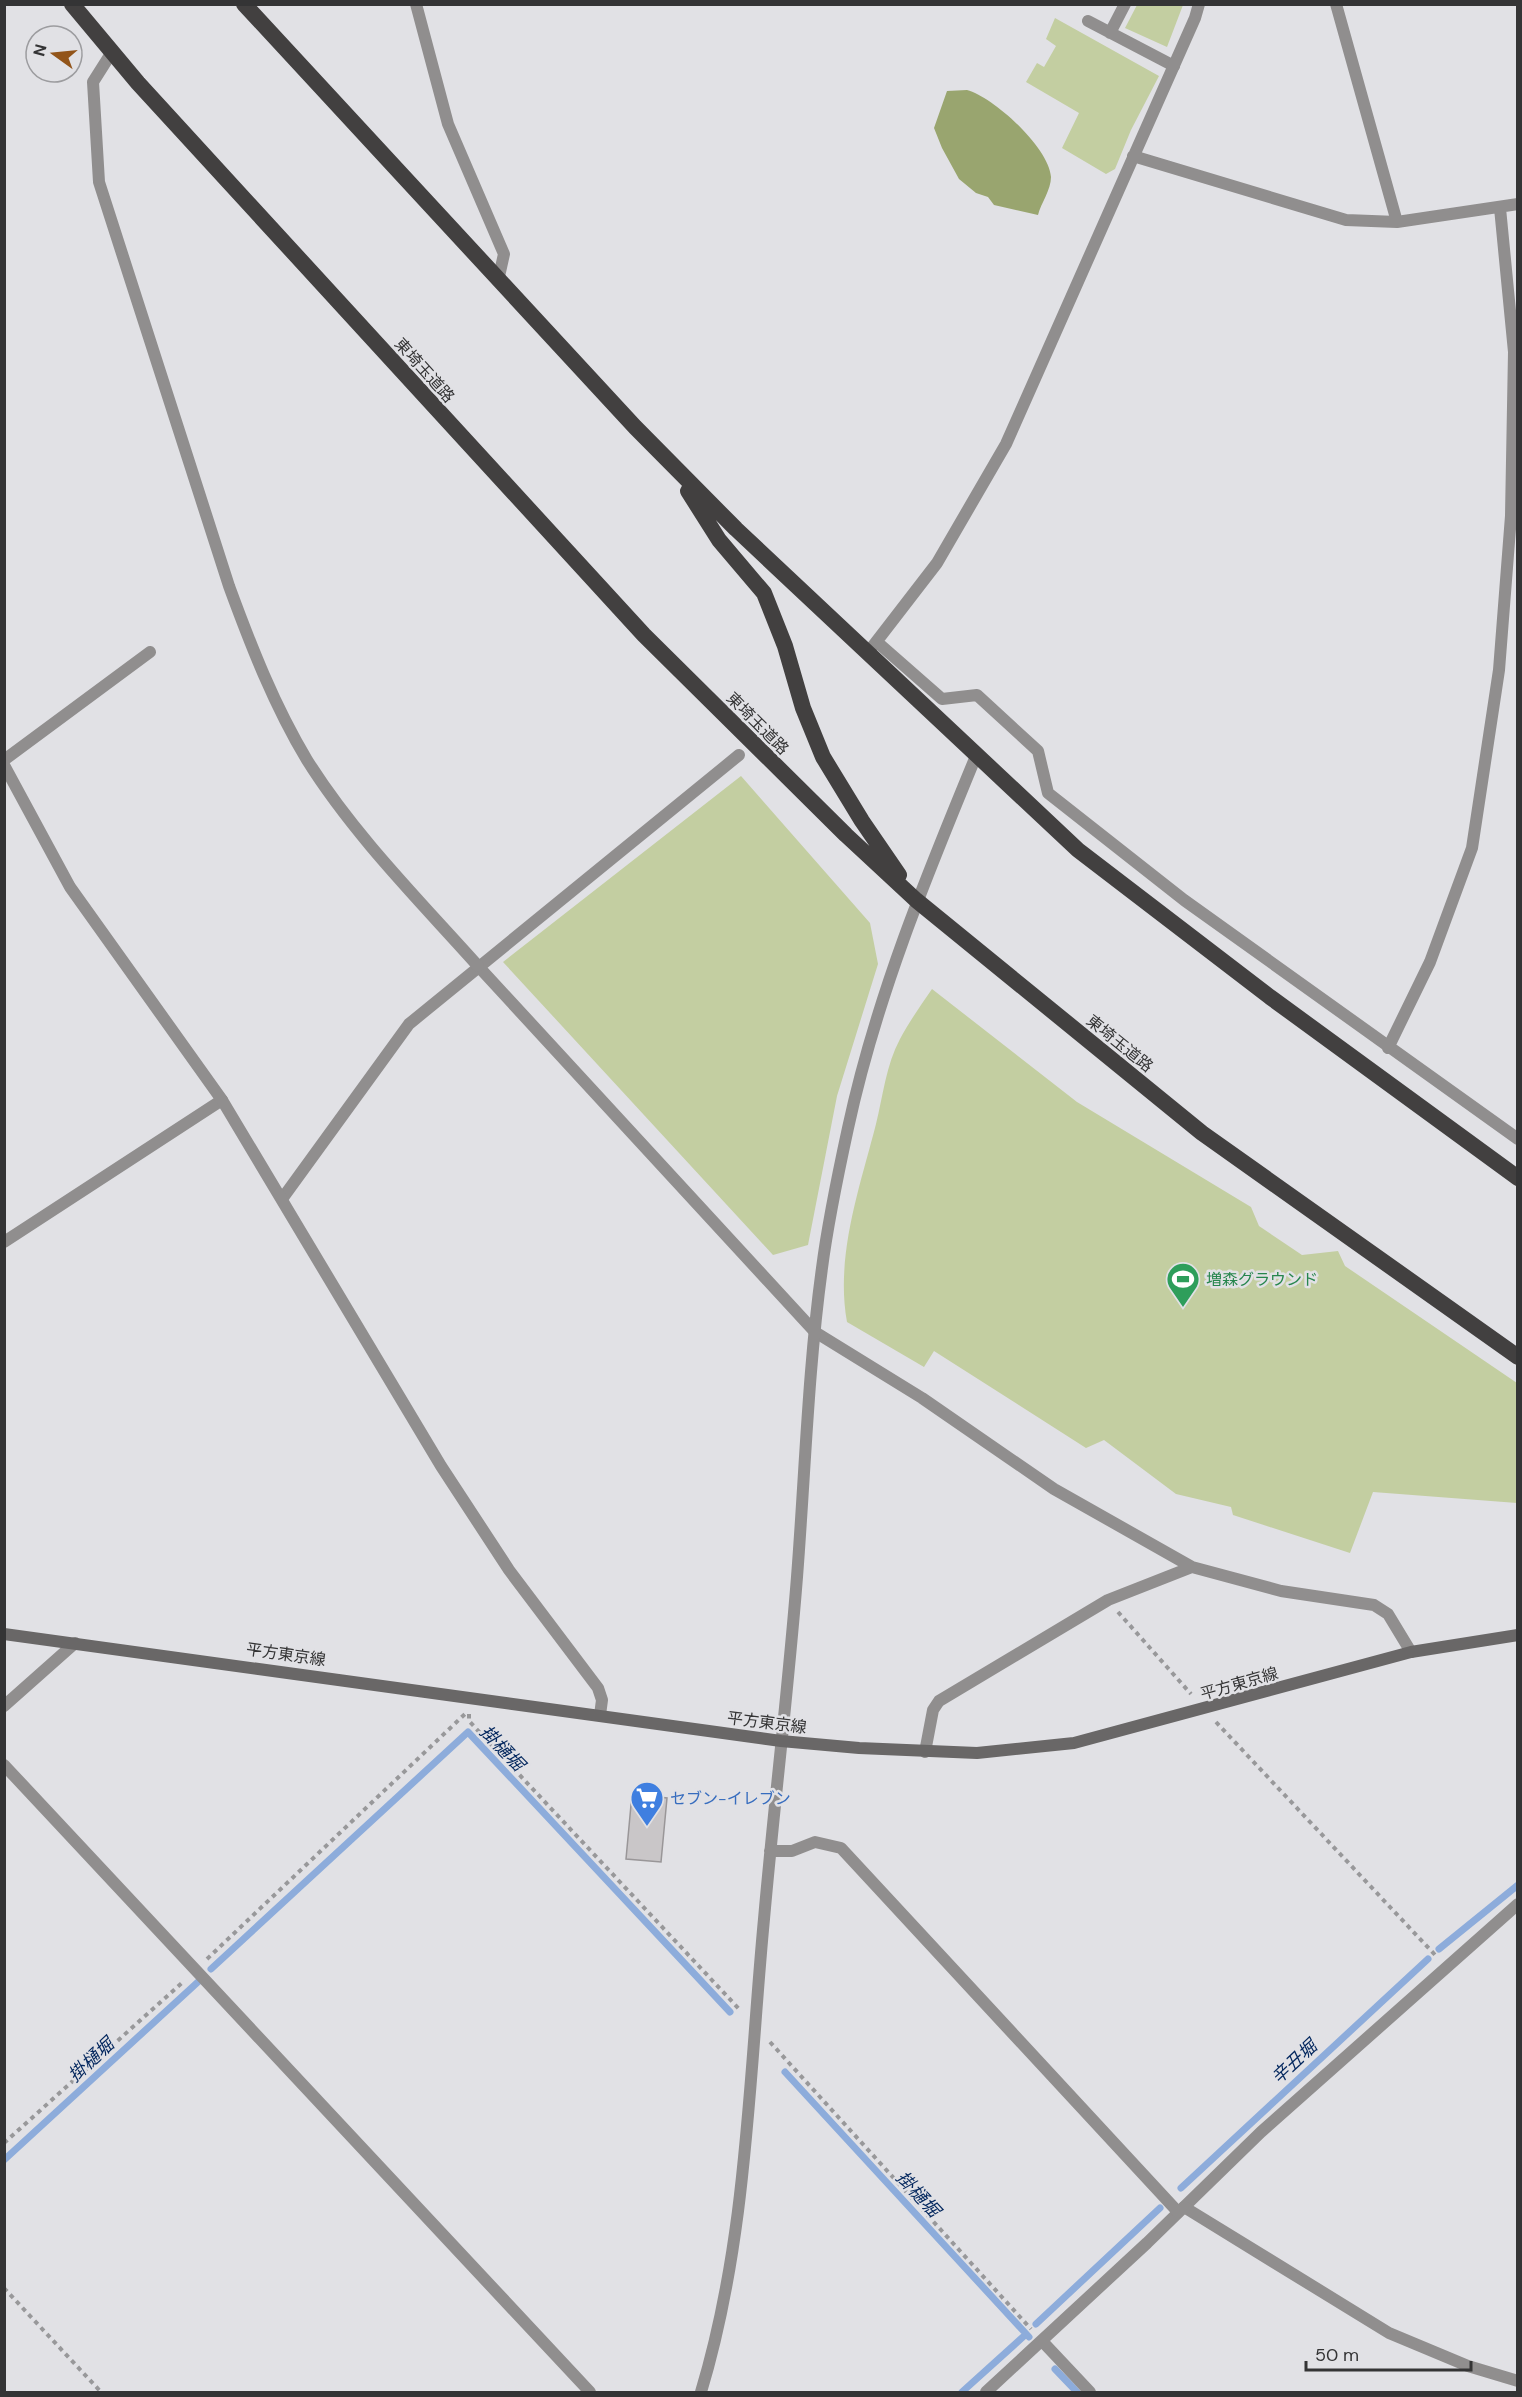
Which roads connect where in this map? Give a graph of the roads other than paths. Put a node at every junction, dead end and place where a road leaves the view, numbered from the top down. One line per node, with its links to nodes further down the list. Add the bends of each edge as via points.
1 (72, 4): 9 (highway, 東埼玉道路)
2 (244, 4): 15 (highway)
3 (416, 4): 15 (street, via 448,124 504,254)
4 (1125, 4): 8 (street)
5 (1199, 4): 10 (street)
6 (1336, 4): 14 (street)
7 (1088, 21): 8 (street)
8 (1110, 33): 10 (street)
9 (112, 52): 23 (highway, 東埼玉道路, via 644,635); 24 (street, via 93,82 99,182 251,646 279,709 328,789 369,843)
10 (1174, 66): 11 (street)
11 (1133, 156): 14 (street, via 1346,220); 17 (street, via 1006,444 937,562)
12 (1518, 204): 13 (street)
13 (1500, 208): 14 (street); 25 (street, via 1514,352 1511,516 1499,670 1472,848 1430,962)
14 (1397, 222)
15 (498, 281): 16 (highway)
16 (669, 462): 17 (highway); 23 (highway, via 719,540 764,593 823,757)
17 (872, 647): 20 (highway); 25 (street, via 942,699 977,695 1038,751 1048,793 1184,900)
18 (150, 652): 21 (street)
19 (738, 755): 24 (street)
20 (976, 756): 23 (street); 28 (highway, via 1078,850 1270,997)
21 (4, 760)
22 (4, 765): 26 (street, via 70,887)
23 (916, 900): 31 (street, via 890,972 848,1127 822,1267); 32 (highway, 東埼玉道路, via 1202,1133)
24 (478, 966): 29 (street, via 409,1024); 31 (street)
25 (1388, 1048): 27 (street)
26 (222, 1100): 29 (street); 30 (street)
27 (1518, 1140)
28 (1518, 1178)
29 (282, 1199): 39 (street, via 441,1466 509,1570 598,1688 602,1700)
30 (4, 1242)
31 (815, 1332): 33 (street, via 922,1398 1054,1489); 40 (street)
32 (1518, 1357)
33 (1192, 1567): 37 (street, via 1281,1591 1374,1605 1388,1614); 41 (street, via 1108,1600 939,1701 933,1710)
34 (4, 1634): 36 (main road, 平方東京線)
35 (1518, 1635): 37 (main road, 平方東京線)
36 (75, 1643): 38 (street); 39 (main road, 平方東京線)
37 (1411, 1652): 41 (main road, 平方東京線, via 1074,1743 987,1752)
38 (4, 1706)
39 (600, 1715): 40 (main road, 平方東京線)
40 (781, 1741): 41 (main road, 平方東京線); 43 (street)
41 (925, 1752)
42 (4, 1765): 48 (street)
43 (770, 1851): 45 (street, via 792,1851 815,1842 841,1848); 49 (street, via 747,2126 729,2265)
44 (1518, 1904): 45 (street, via 1261,2132)
45 (1181, 2210): 46 (street); 47 (street, via 1389,2333 1468,2366)
46 (1042, 2341): 50 (street); 51 (street)
47 (1518, 2381)
48 (590, 2392)
49 (701, 2392)
50 (986, 2392)
51 (1090, 2392)

